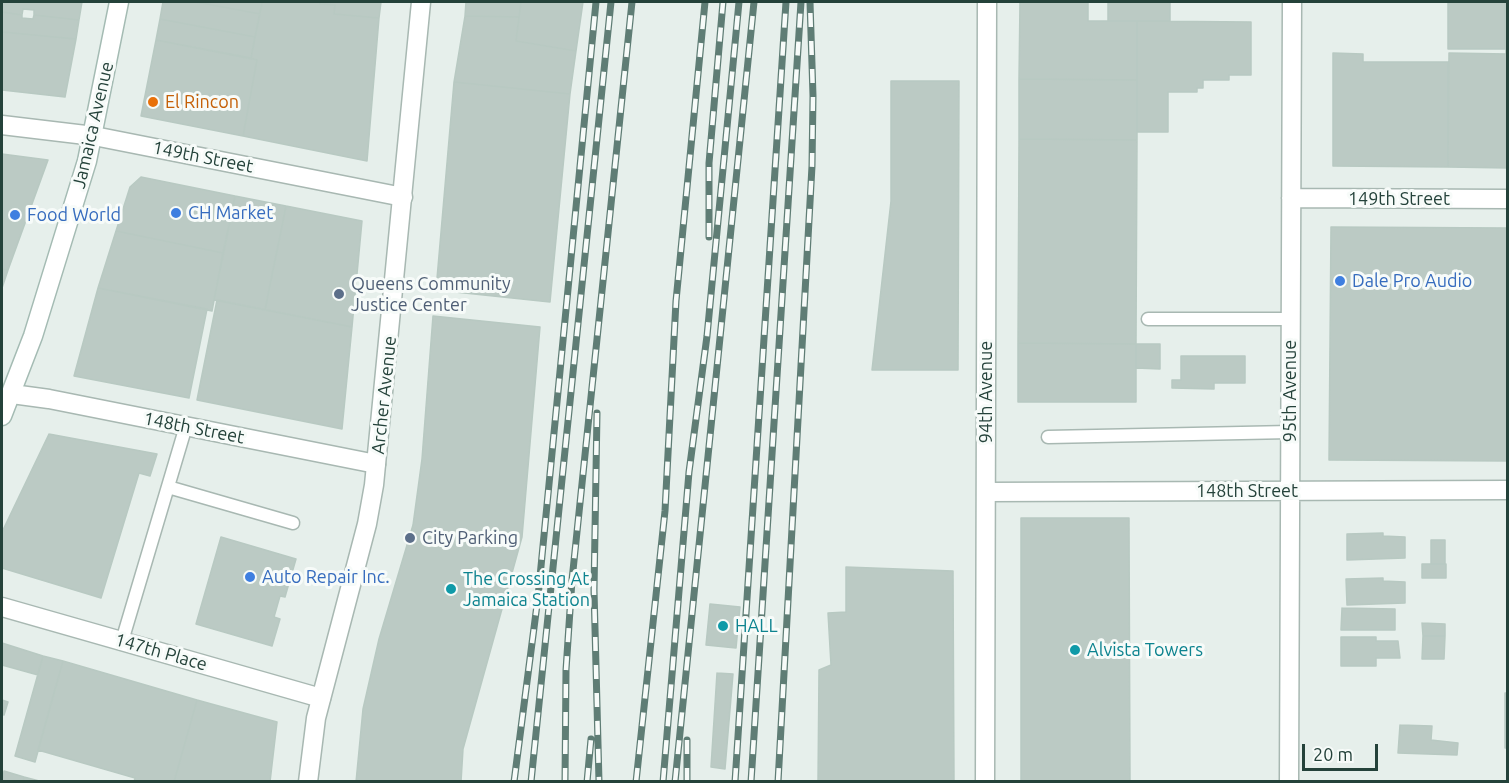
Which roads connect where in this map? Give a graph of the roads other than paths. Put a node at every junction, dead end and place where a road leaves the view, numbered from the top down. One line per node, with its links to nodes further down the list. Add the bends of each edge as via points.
1 (119, 2): 6 (street, Jamaica Avenue)
2 (421, 2): 7 (street, Archer Avenue)
3 (987, 2): 21 (street, 94th Avenue)
4 (1292, 2): 8 (street, 95th Avenue)
5 (2, 125): 6 (street, 149th Street)
6 (94, 136): 7 (street, 149th Street); 12 (street, Jamaica Avenue)
7 (403, 197): 17 (street, Archer Avenue)
8 (1291, 198): 9 (street, 149th Street); 11 (street, 95th Avenue)
9 (1508, 200)
10 (1148, 319): 11 (lane)
11 (1291, 320): 15 (street, 95th Avenue)
12 (12, 393): 13 (street, Jamaica Avenue); 14 (street, 148th Street)
13 (2, 416)
14 (186, 426): 17 (street, 148th Street); 18 (lane)
15 (1290, 432): 16 (lane); 20 (street, 95th Avenue)
16 (1048, 437)
17 (376, 464): 25 (street, Archer Avenue, via 367,524)
18 (168, 487): 22 (lane); 24 (lane)
19 (1508, 490): 20 (street, 148th Street)
20 (1290, 491): 21 (street, 148th Street); 28 (street, 95th Avenue)
21 (986, 492): 27 (street, 94th Avenue)
22 (293, 523)
23 (2, 607): 24 (street, 147th Place)
24 (122, 641): 25 (street, 147th Place)
25 (321, 698): 26 (street, Archer Avenue)
26 (308, 782)
27 (985, 782)
28 (1289, 782)

